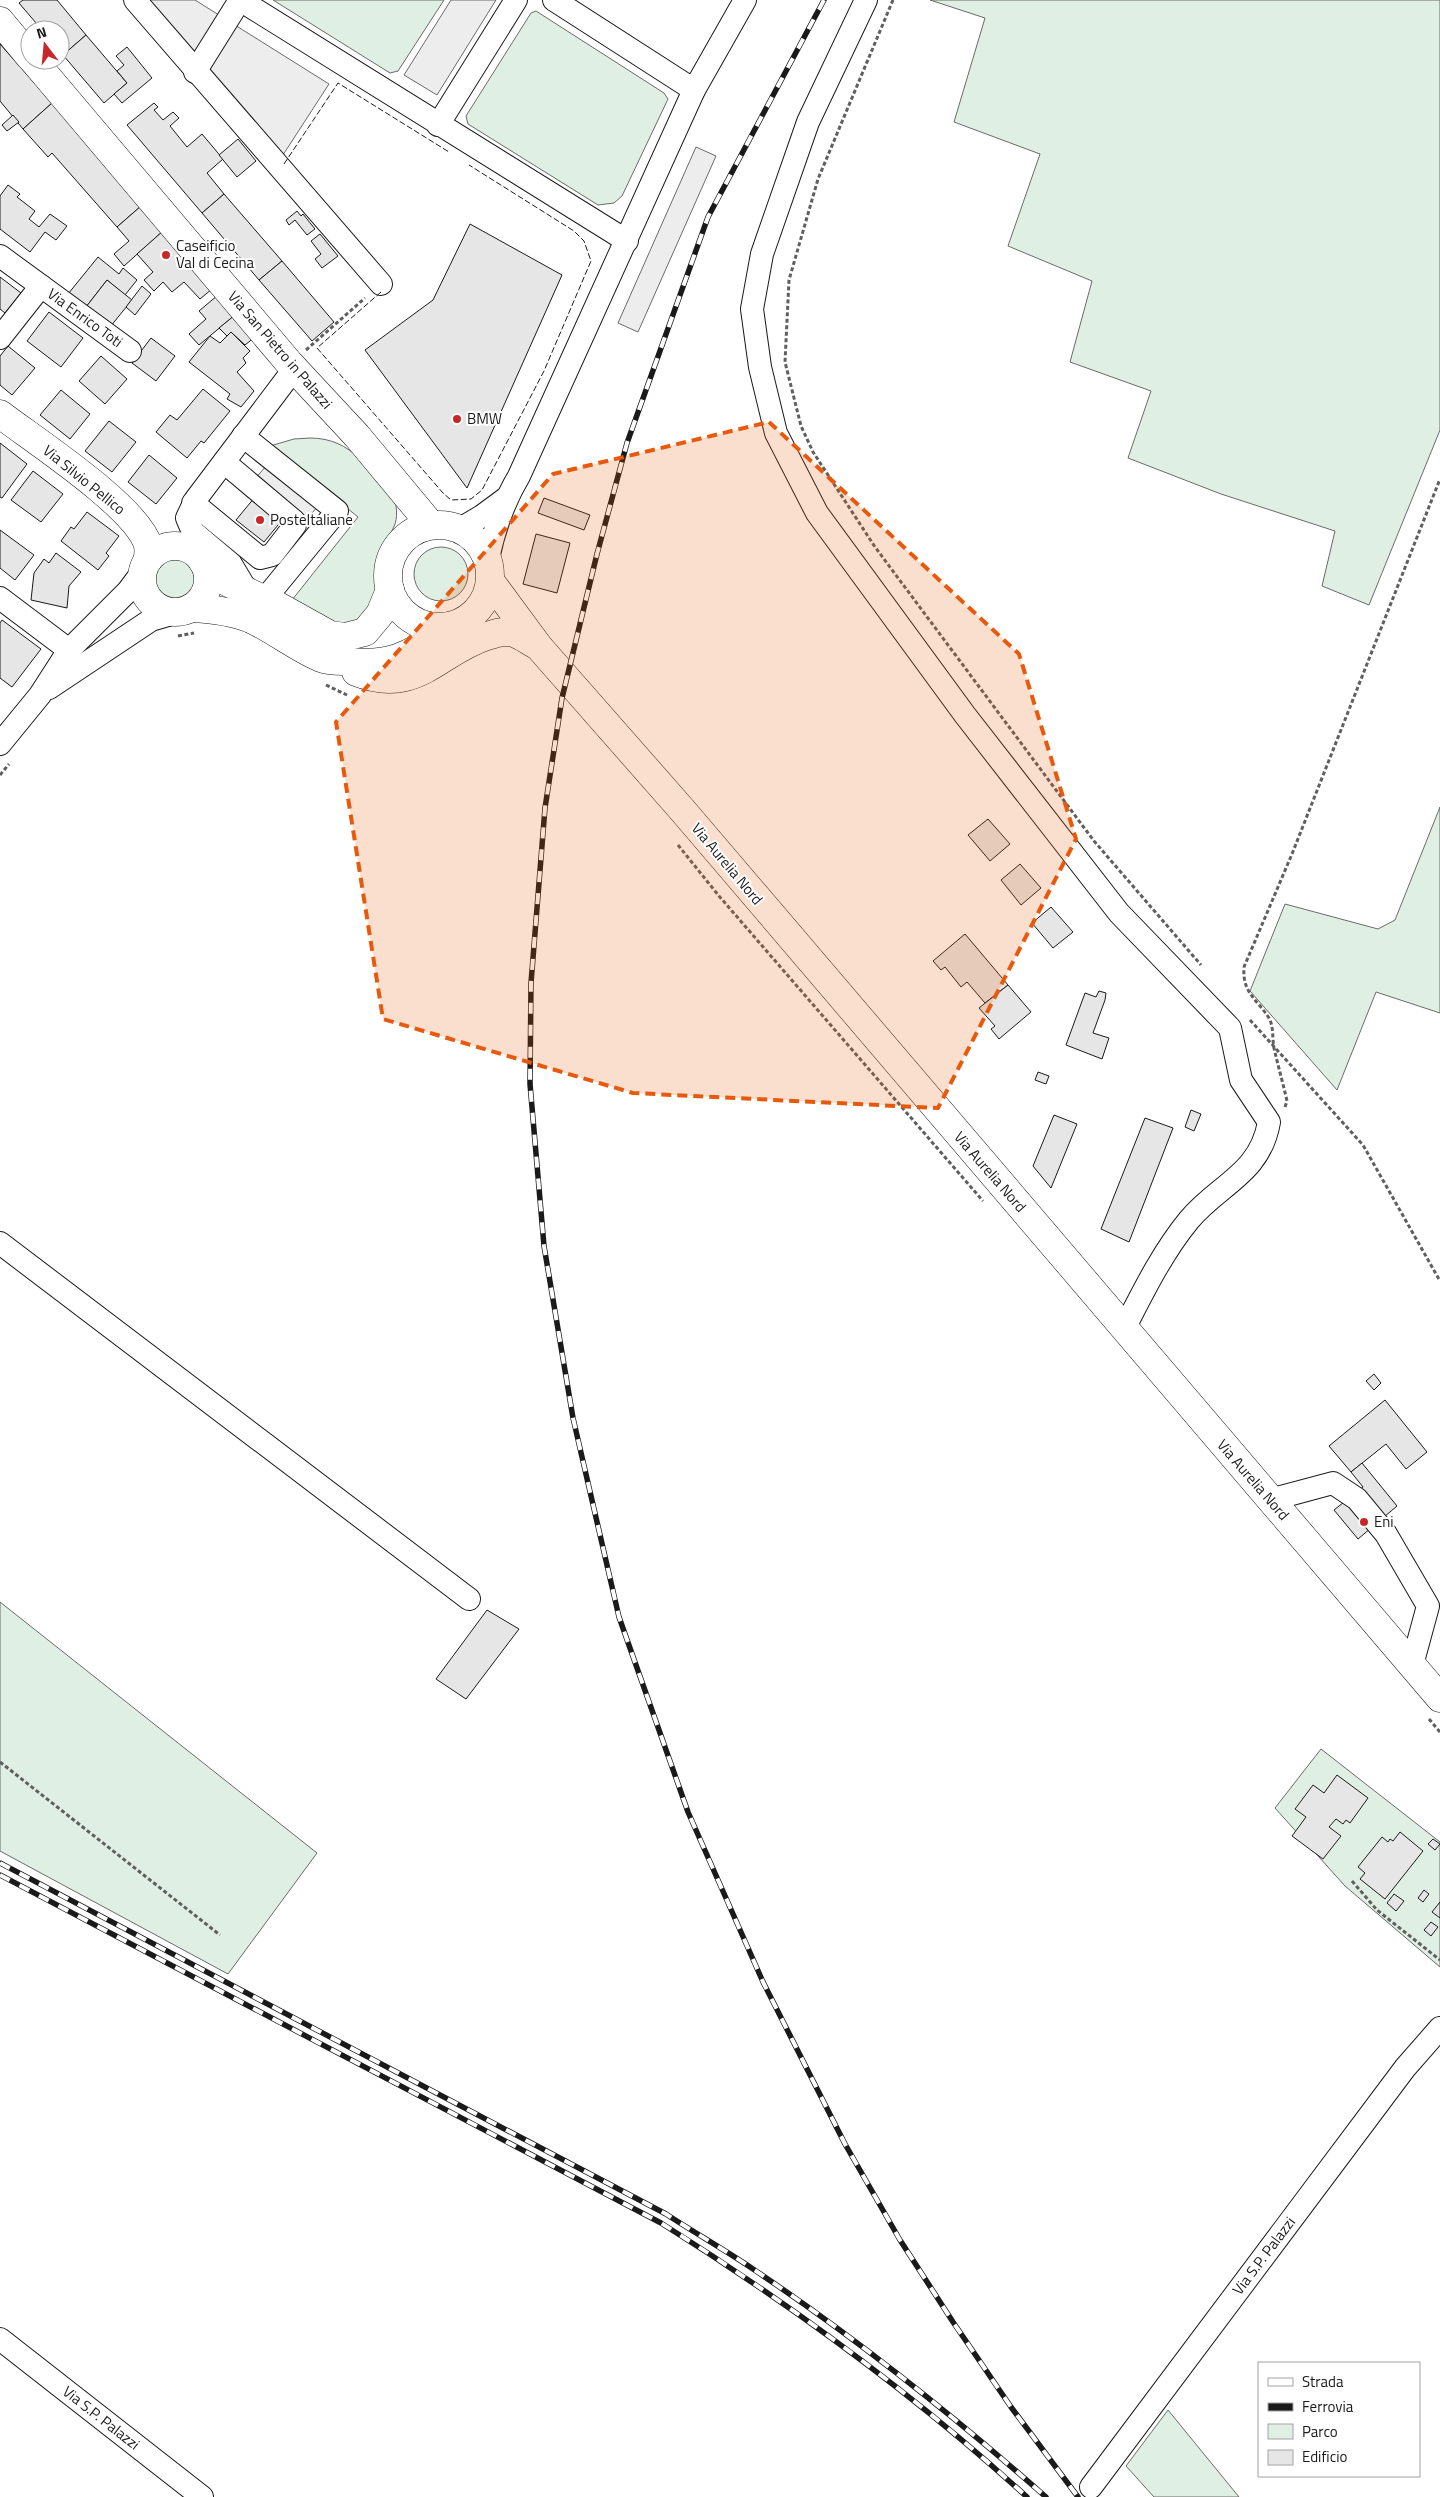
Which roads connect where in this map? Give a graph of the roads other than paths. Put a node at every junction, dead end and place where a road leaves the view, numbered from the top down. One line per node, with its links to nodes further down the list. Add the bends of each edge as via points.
1 (135, 0): 10 (street)
2 (240, 0): 10 (street); 12 (street)
3 (516, 0): 12 (street)
4 (554, 0): 11 (street)
5 (745, 0): 11 (street)
6 (866, 0): 41 (street, via 808,122 762,254 752,309 760,367 776,433 818,513 965,715 1119,913 1230,1028 1241,1080 1269,1122 1266,1139 1255,1160 1190,1219 1157,1265)
7 (0, 21): 8 (main road)
8 (20, 45)
9 (41, 70): 19 (main road, Via San Pietro in Palazzi)
10 (195, 72): 15 (street)
11 (694, 90): 13 (street)
12 (438, 125): 13 (street)
13 (627, 241): 23 (street)
14 (0, 256): 16 (street, Via Enrico Toti)
15 (381, 284)
16 (41, 286): 17 (street, Via Enrico Toti); 18 (street, Via Enrico Toti)
17 (0, 338)
18 (130, 351)
19 (292, 367): 21 (street); 25 (main road, Via San Pietro in Palazzi, via 357,436)
20 (0, 414): 28 (main road, Via Silvio Pellico, via 110,497 131,519 146,540)
21 (243, 436): 22 (street); 31 (street, via 336,511)
22 (224, 462): 24 (street); 24 (street, via 294,521 295,526 272,555 260,558)
23 (506, 498): 26 (street); 29 (street, via 494,528)
24 (193, 503): 31 (street, via 186,518 188,525 231,564)
25 (431, 525): 26 (main road); 30 (main road, via 414,531 391,556)
26 (460, 529): 29 (main road, via 477,541)
27 (203, 562): 28 (main road, via 186,548 176,546 165,547); 31 (main road, via 218,576); 33 (main road, via 207,572 205,592)
28 (145, 566): 33 (main road, via 142,582 150,600); 36 (street, via 128,591)
29 (490, 570): 34 (main road, via 487,596 474,614 455,625); 35 (main road, Via Aurelia Nord)
30 (390, 590): 31 (main road, via 380,614 365,632 344,637 330,635); 34 (main road, via 397,606 408,618)
31 (255, 595)
32 (0, 598): 36 (street)
33 (180, 619): 37 (main road, via 218,610 250,619); 38 (street, via 151,620)
34 (440, 628): 37 (main road, via 417,649 383,662)
35 (539, 646): 37 (main road, via 514,633 500,632 474,640 442,662 398,679 382,680); 41 (main road, Via Aurelia Nord)
36 (69, 650): 38 (street)
37 (320, 670)
38 (40, 695): 39 (street)
39 (5, 753)
40 (0, 1243): 43 (street)
41 (1124, 1329): 42 (main road, Via Aurelia Nord)
42 (1270, 1500): 44 (main road, Via Aurelia Nord); 44 (street, via 1333,1483 1358,1499 1386,1534 1428,1606)
43 (469, 1599)
44 (1412, 1665): 45 (main road, Via Aurelia Nord)
45 (1434, 1707)
46 (1440, 2028): 48 (street, Via S.P. Palazzi, via 1405,2068)
47 (0, 2340): 49 (street, Via S.P. Palazzi)
48 (1091, 2488)
49 (202, 2497)

